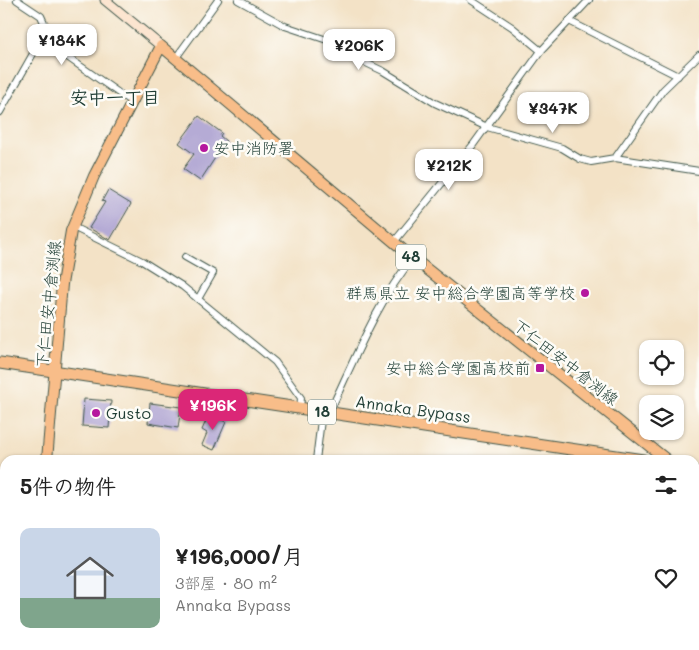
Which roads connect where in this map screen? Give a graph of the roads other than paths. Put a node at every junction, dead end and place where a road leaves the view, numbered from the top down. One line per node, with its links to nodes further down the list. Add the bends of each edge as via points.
1 (17, 0): 8 (street, via 41,16)
2 (105, 0): 9 (main road)
3 (218, 0): 12 (street)
4 (238, 0): 16 (street, via 285,26 327,40 435,103)
5 (471, 0): 10 (street)
6 (589, 0): 7 (street)
7 (569, 21): 10 (street); 13 (street)
8 (47, 29): 14 (street, via 56,49); 15 (street)
9 (161, 46): 12 (main road, 下仁田安中倉渕線 / 48); 14 (main road, 下仁田安中倉渕線)
10 (541, 51): 16 (street)
11 (699, 55): 13 (street)
12 (175, 59): 20 (main road, 下仁田安中倉渕線 / 48)
13 (678, 76): 17 (street, via 663,90)
14 (133, 103): 19 (main road, 下仁田安中倉渕線, via 94,176)
15 (0, 112)
16 (487, 127): 17 (street, via 562,148 591,162); 20 (street)
17 (615, 158): 18 (street)
18 (699, 171)
19 (73, 227): 23 (street, via 142,261); 25 (main road, 下仁田安中倉渕線, via 62,284)
20 (394, 242): 22 (main road, 下仁田安中倉渕線 / 48)
21 (185, 257): 23 (street, via 213,273)
22 (412, 258): 27 (street, via 379,309); 31 (main road, 下仁田安中倉渕線 / 48)
23 (198, 299): 26 (street, via 275,362 301,398)
24 (0, 363): 25 (highway, Annaka Bypass / 18)
25 (56, 371): 26 (highway, Annaka Bypass / 18); 28 (main road, 下仁田安中倉渕線)
26 (300, 408): 27 (highway, Annaka Bypass / 18)
27 (326, 412): 29 (street); 30 (highway, Annaka Bypass / 18)
28 (48, 455)
29 (317, 455)
30 (581, 455)
31 (661, 455)

